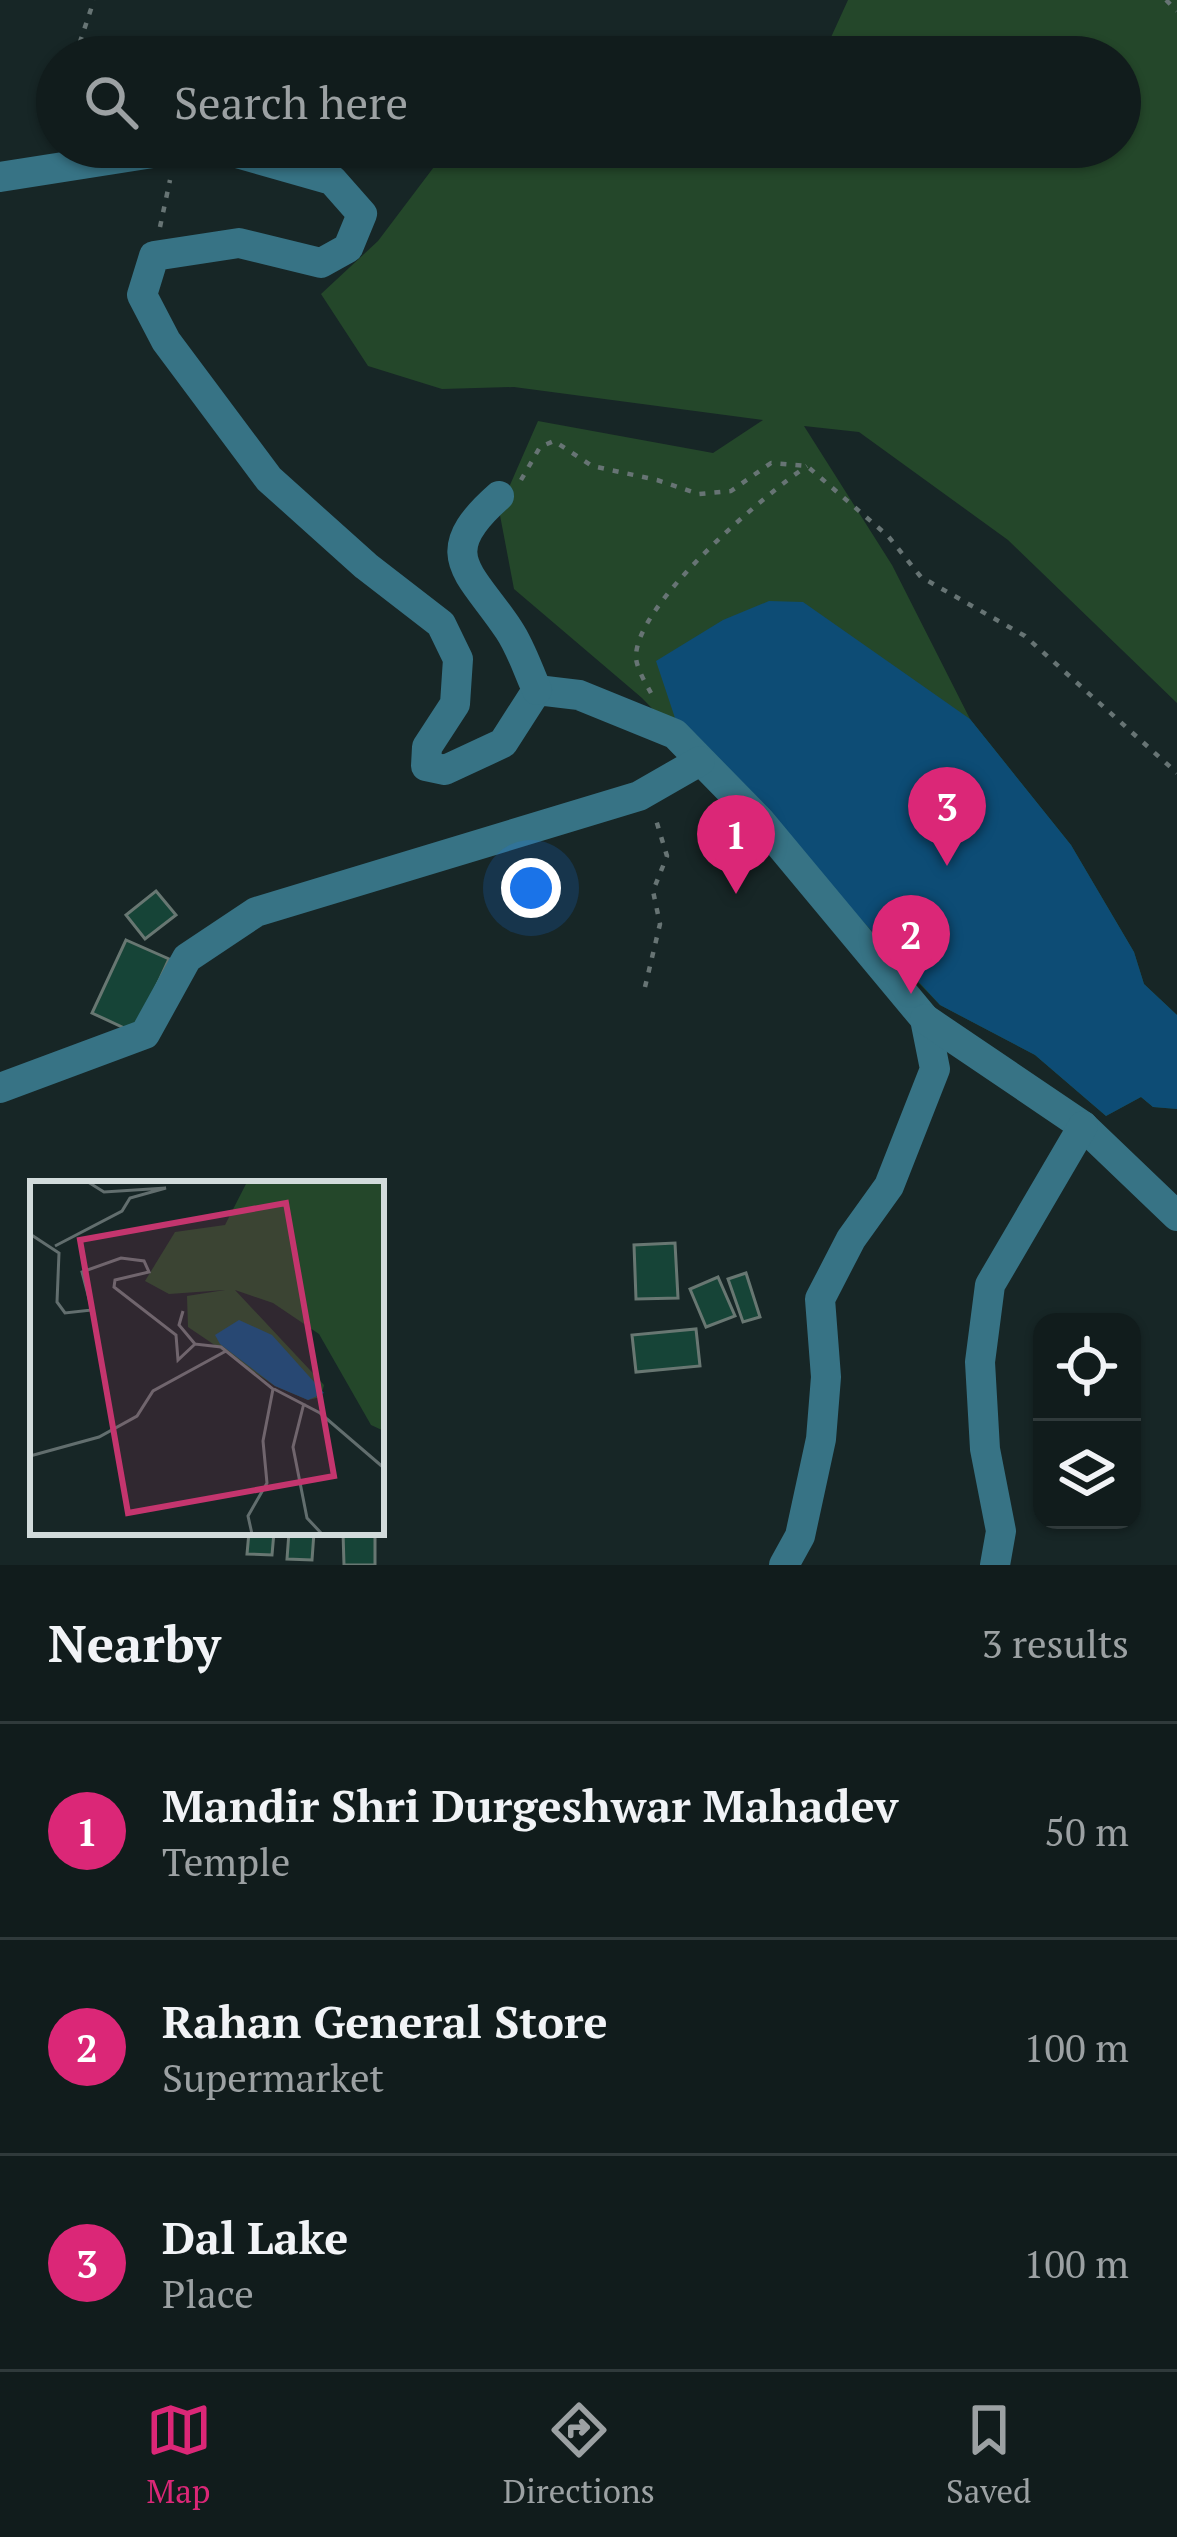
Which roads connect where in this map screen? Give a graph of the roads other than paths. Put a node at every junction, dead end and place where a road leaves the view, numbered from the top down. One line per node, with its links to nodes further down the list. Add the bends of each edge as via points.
1 (57, 168): 3 (street)
2 (290, 168): 5 (street, via 332,180 362,214 348,248 321,263 239,243 154,256 142,295 269,479 441,624 458,658 455,704 427,748 427,766 445,770 502,743)
3 (0, 177)
4 (510, 488): 5 (street, via 465,530 466,569 512,634)
5 (537, 690): 6 (street, via 579,695 674,734)
6 (700, 760): 7 (street); 8 (street, via 648,790 256,912 187,958 145,1034)
7 (925, 1019): 9 (street); 11 (street, via 935,1069 889,1186 820,1299 821,1439 800,1536)
8 (0, 1088)
9 (1083, 1126): 10 (street); 12 (street, via 991,1285 980,1362 1001,1531)
10 (1177, 1216)
11 (784, 1565)
12 (995, 1565)

